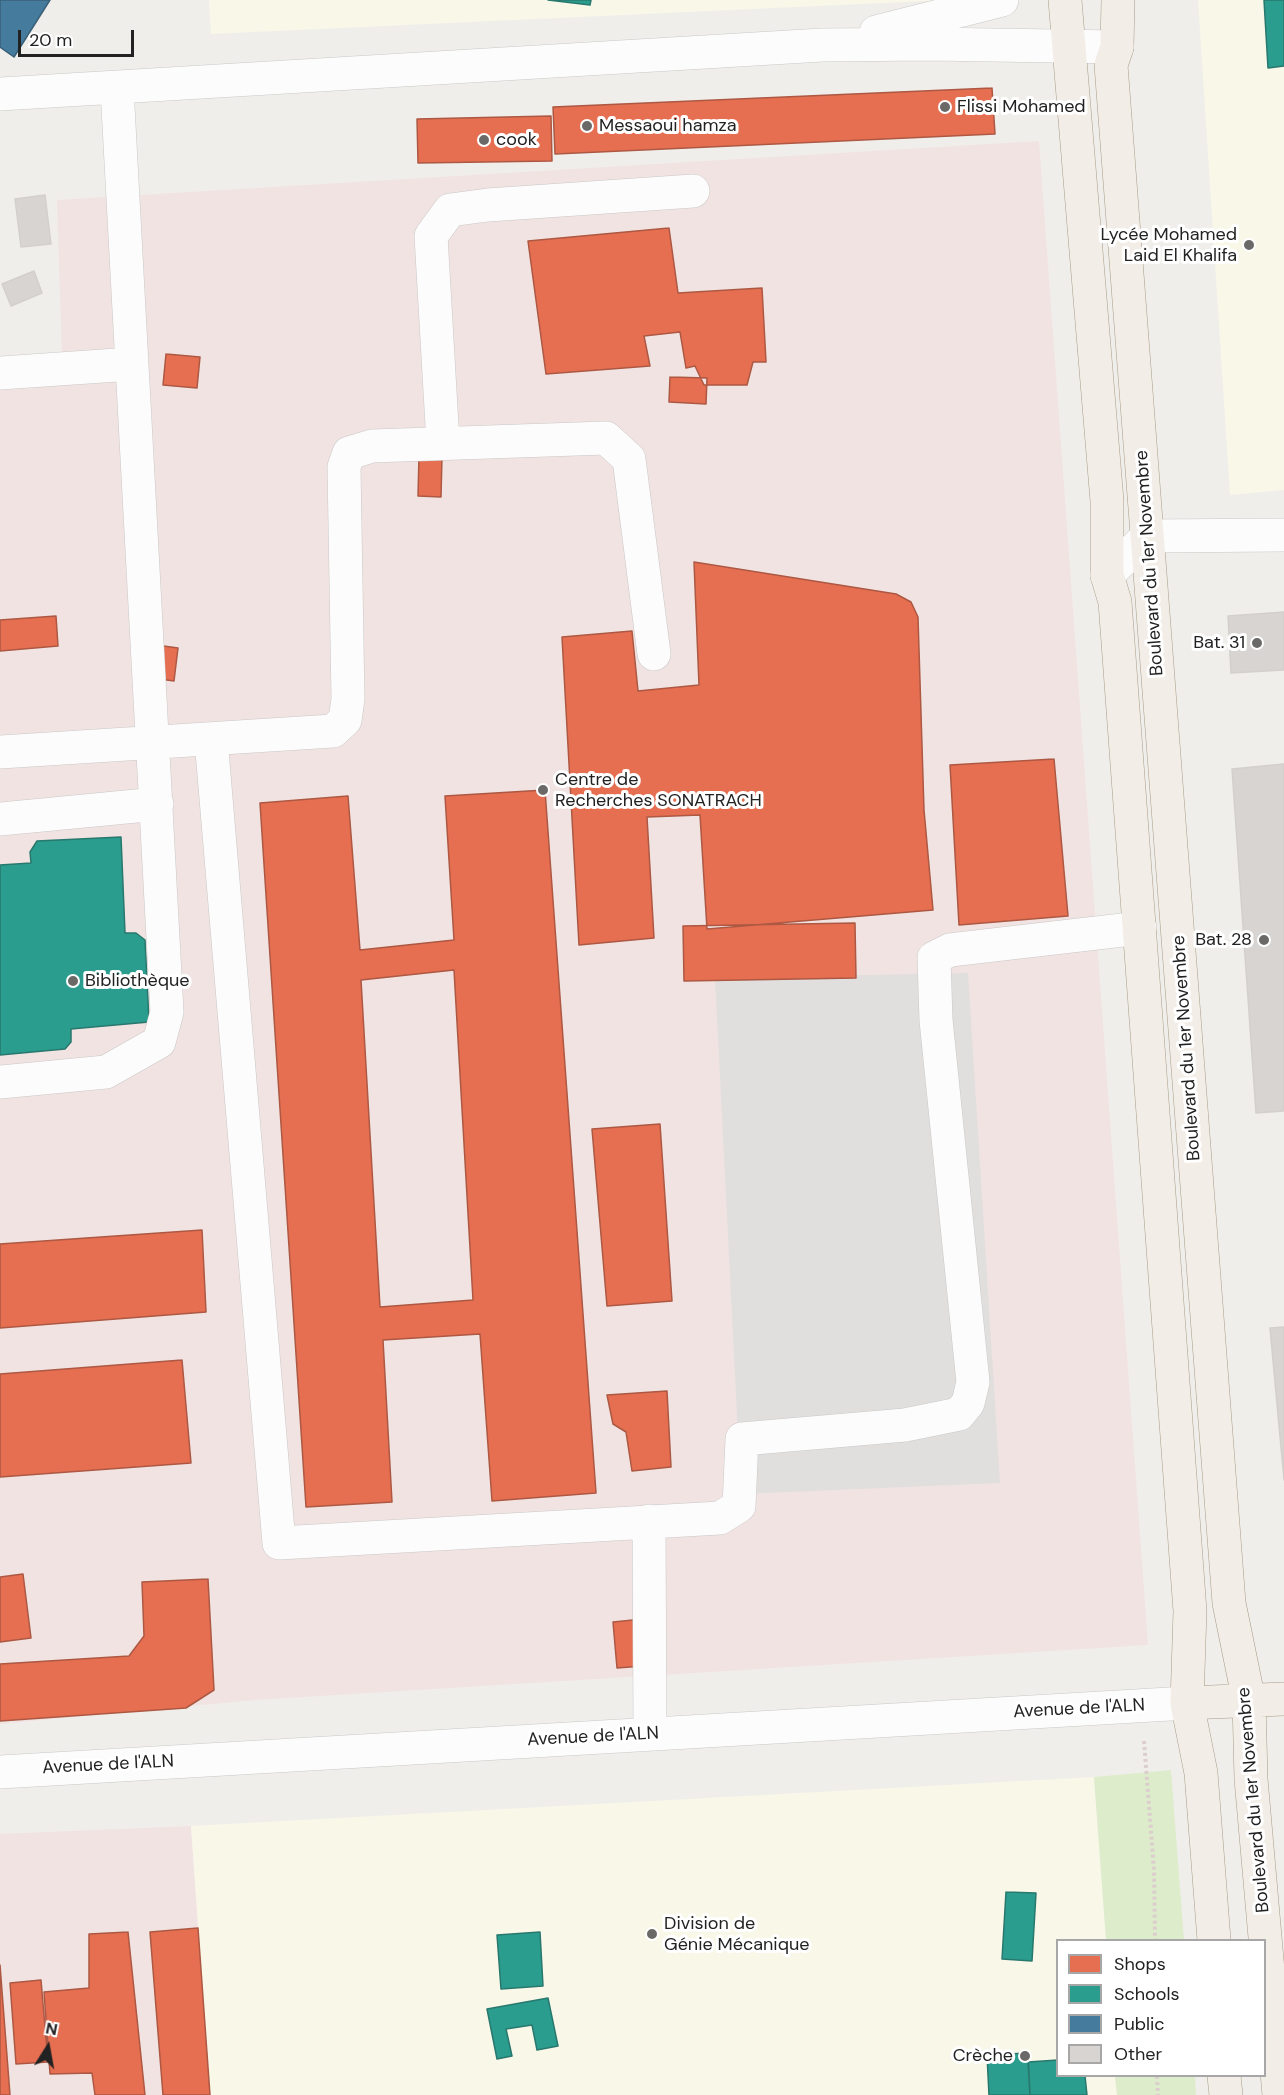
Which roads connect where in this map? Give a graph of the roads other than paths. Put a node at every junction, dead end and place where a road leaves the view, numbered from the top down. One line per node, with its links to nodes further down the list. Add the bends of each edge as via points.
1 (1002, 0): 4 (street)
2 (1065, 0): 5 (main road, Boulevard du 1er Novembre)
3 (1118, 0): 6 (main road, Boulevard du 1er Novembre)
4 (822, 45): 5 (street); 7 (street)
5 (1068, 46): 6 (street); 15 (main road, Boulevard du 1er Novembre, via 1107,501)
6 (1117, 47): 14 (main road, Boulevard du 1er Novembre, via 1110,65)
7 (117, 88): 8 (street); 10 (street)
8 (0, 94)
9 (693, 191): 12 (street, via 450,210 431,236)
10 (132, 364): 11 (street); 18 (street)
11 (0, 373)
12 (443, 443): 16 (street, via 606,438 628,459); 17 (street, via 372,446 349,453 344,466 348,699 345,720 333,731)
13 (1284, 535): 14 (street)
14 (1148, 536): 15 (street); 26 (main road, Boulevard du 1er Novembre, via 1229,1603)
15 (1107, 575): 22 (main road, Boulevard du 1er Novembre, via 1115,602)
16 (654, 654)
17 (211, 739): 18 (street); 24 (street, via 279,1543)
18 (153, 742): 19 (street); 20 (street)
19 (0, 752)
20 (157, 804): 21 (street); 23 (street, via 167,1012 159,1042 106,1072)
21 (0, 819)
22 (1140, 928): 24 (street, via 950,950 934,958 936,1020 973,1382 968,1403 959,1414 905,1425 742,1439 739,1506 720,1518); 27 (main road, Boulevard du 1er Novembre, via 1190,1611)
23 (0, 1082)
24 (649, 1521): 28 (street)
25 (1284, 1699): 26 (main road)
26 (1249, 1701): 27 (main road); 31 (main road, Boulevard du 1er Novembre, via 1251,1779)
27 (1187, 1702): 28 (street, Avenue de l'ALN); 30 (main road, Boulevard du 1er Novembre, via 1201,1773)
28 (650, 1734): 29 (street, Avenue de l'ALN)
29 (0, 1772)
30 (1214, 1939)
31 (1265, 1939)
32 (1266, 1948): 35 (main road, Boulevard du 1er Novembre)
33 (1224, 2077): 34 (main road)
34 (1226, 2095)
35 (1279, 2095)

